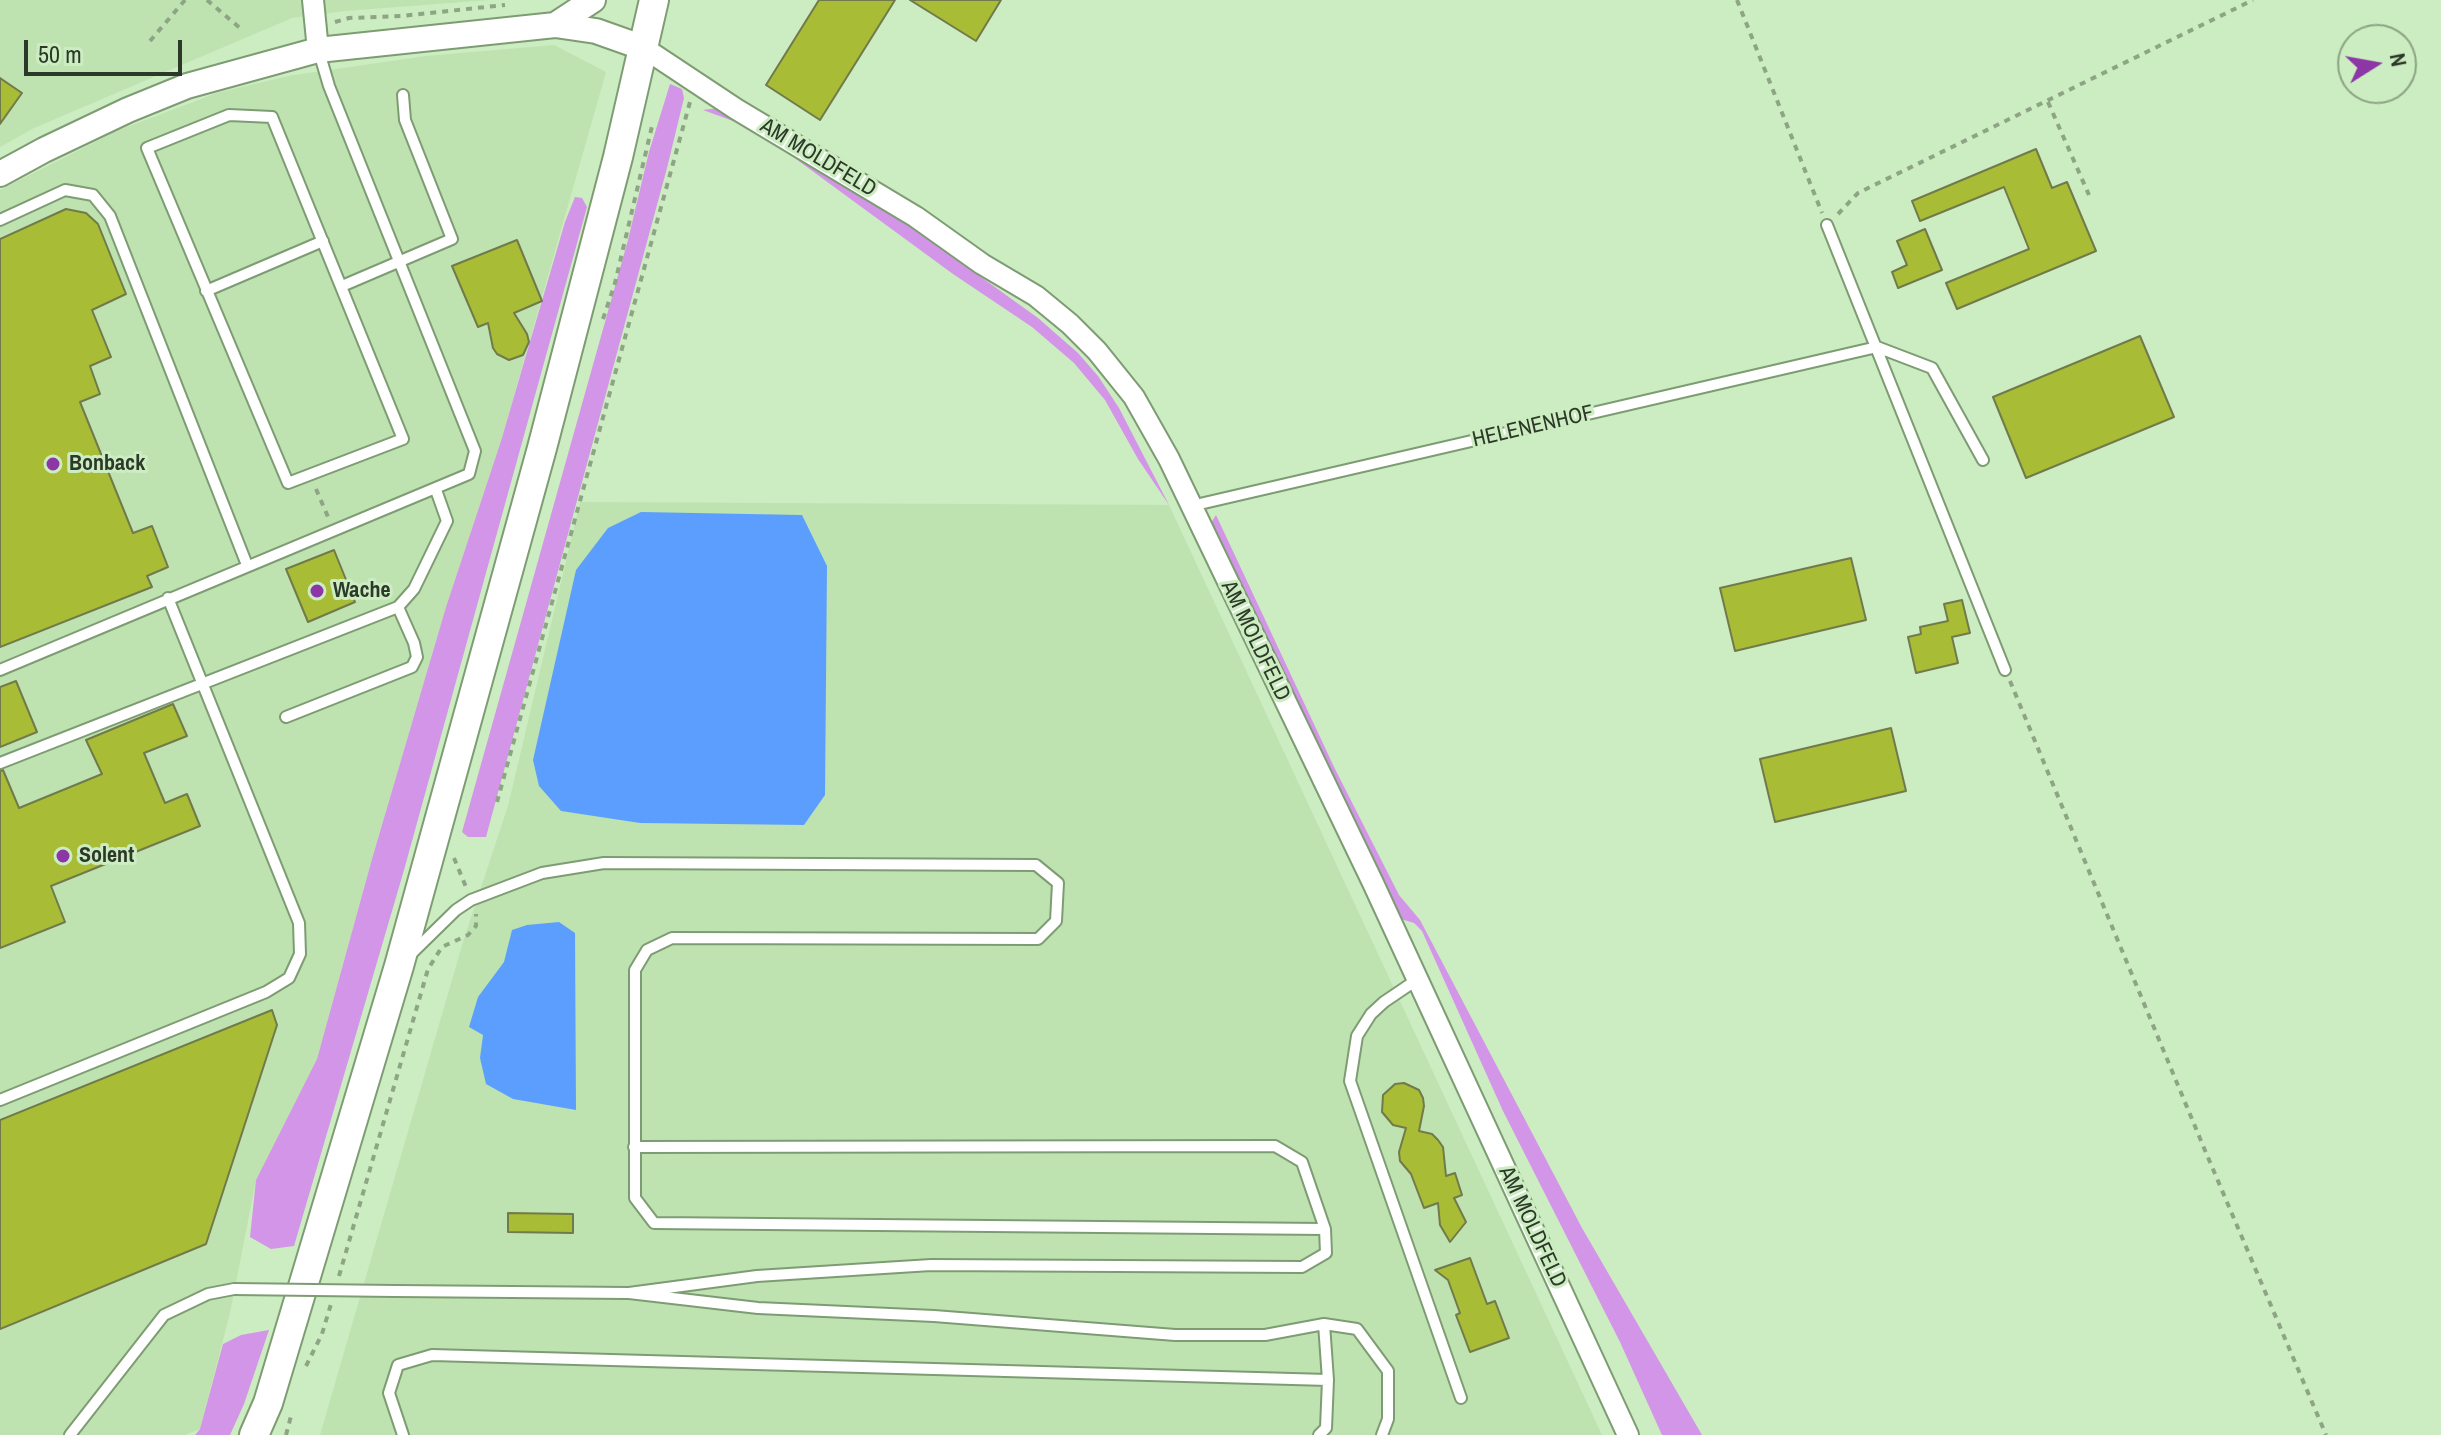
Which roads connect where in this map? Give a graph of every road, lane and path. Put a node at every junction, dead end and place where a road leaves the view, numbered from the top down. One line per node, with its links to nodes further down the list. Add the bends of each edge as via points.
1 (185, 0): 12 (path)
2 (207, 0): 10 (path)
3 (313, 0): 11 (street)
4 (593, 0): 9 (street)
5 (654, 0): 13 (main road)
6 (1737, 0): 20 (path)
7 (2253, 0): 16 (path)
8 (508, 5): 11 (path, via 349,18)
9 (555, 25): 11 (street); 13 (street, via 596,31)
10 (240, 28)
11 (316, 39): 17 (street, via 128,110); 22 (lane, via 329,86)
12 (150, 41)
13 (644, 48): 14 (street, AM MOLDFELD); 38 (main road, via 550,417)
14 (696, 80): 28 (street, AM MOLDFELD, via 916,217 1070,324 1134,397); 37 (path)
15 (403, 95): 22 (lane, via 405,120 452,239)
16 (2048, 102): 18 (path); 20 (path, via 1858,193)
17 (0, 174)
18 (2089, 195)
19 (0, 220): 29 (lane, via 65,190 93,195 110,216)
20 (1827, 225): 25 (lane)
21 (323, 241): 23 (lane); 24 (lane); 24 (lane, via 272,117 229,115 147,148)
22 (399, 261): 23 (lane); 27 (lane, via 475,451 469,474)
23 (342, 286): 24 (lane, via 403,439 288,483)
24 (206, 291)
25 (1877, 347): 26 (lane, via 1932,368); 28 (lane, HELENENHOF); 33 (lane)
26 (1983, 460)
27 (436, 490): 29 (lane); 31 (lane, via 447,521 414,589)
28 (1189, 506): 39 (street, AM MOLDFELD)
29 (247, 565): 30 (lane)
30 (168, 598): 32 (lane); 34 (lane)
31 (398, 607): 34 (lane); 35 (lane, via 414,643 417,657 412,667)
32 (0, 670)
33 (2005, 670): 55 (path)
34 (202, 684): 36 (lane); 40 (lane, via 299,923 300,954 289,978)
35 (286, 717)
36 (0, 763)
37 (497, 802)
38 (399, 966): 41 (lane, via 471,900 542,873 604,863 1036,865 1058,883 1056,921 1038,939 672,938 647,950 635,970); 47 (main road)
39 (1418, 979): 46 (lane, via 1371,1014 1357,1036 1350,1081); 54 (street, AM MOLDFELD)
40 (0, 1100)
41 (634, 1147): 42 (lane, via 1275,1146 1302,1162); 42 (lane, via 635,1198 654,1223)
42 (1325, 1229): 43 (lane, via 1326,1253 1302,1267 931,1265 757,1276)
43 (629, 1293): 44 (lane, via 758,1308 1175,1335 1265,1335); 48 (lane, bridge, via 234,1289 208,1294 164,1315)
44 (1324, 1324): 45 (lane); 53 (lane, via 1357,1329 1388,1371 1388,1419)
45 (1328, 1380): 51 (lane, via 432,1355 398,1365 389,1393); 52 (lane, via 1326,1428)
46 (1461, 1398)
47 (268, 1403): 49 (main road); 50 (main road)
48 (70, 1435)
49 (254, 1435)
50 (268, 1435)
51 (403, 1435)
52 (1319, 1435)
53 (1382, 1435)
54 (1628, 1435)
55 (2326, 1435)

